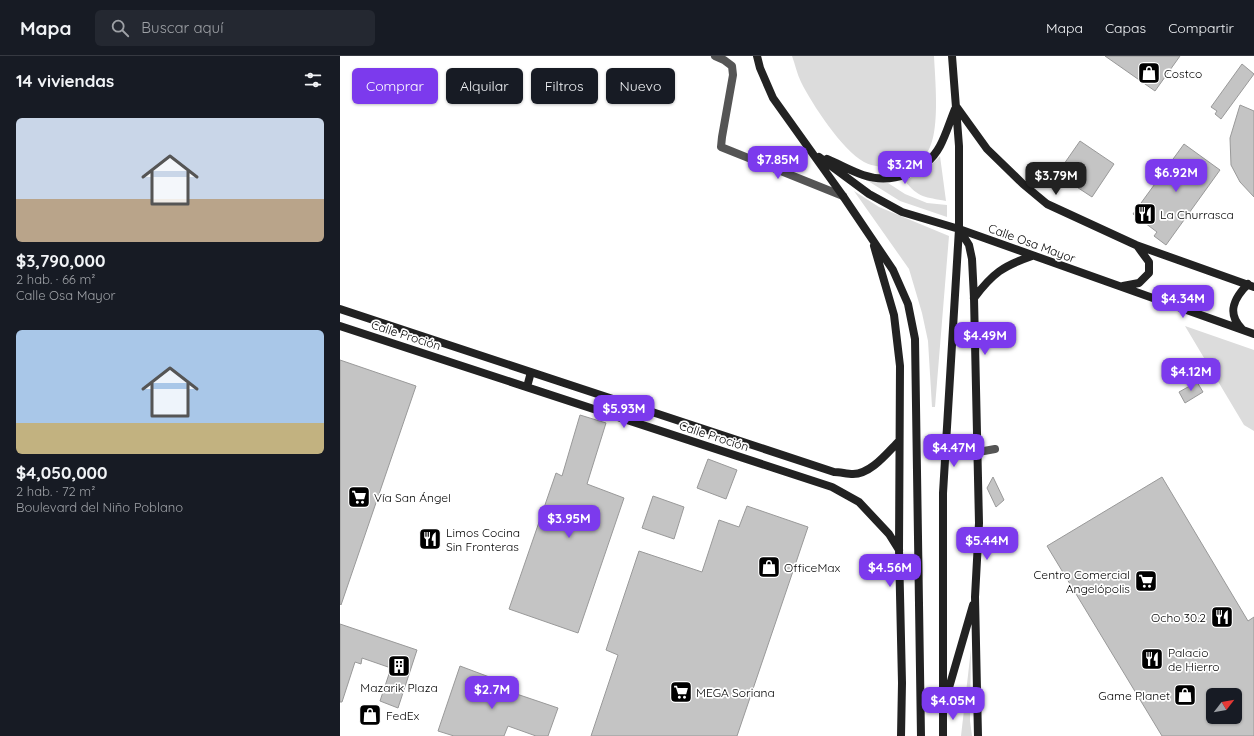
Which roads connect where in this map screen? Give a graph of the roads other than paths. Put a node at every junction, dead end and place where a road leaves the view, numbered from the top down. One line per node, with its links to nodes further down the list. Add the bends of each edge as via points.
1 (715, 56): 6 (street, via 732,66 733,75 722,147)
2 (757, 56): 5 (main road, via 773,98)
3 (952, 56): 4 (main road)
4 (956, 106): 5 (main road, via 938,150 919,168 902,176 880,178 864,175); 7 (main road); 9 (main road, via 987,149 1048,204)
5 (813, 153): 6 (main road); 7 (main road, Calle Osa Mayor, via 869,194 902,212)
6 (843, 196): 8 (main road)
7 (960, 229): 10 (main road, Calle Osa Mayor); 13 (main road, via 969,245 972,258); 25 (main road, via 943,493)
8 (872, 238): 20 (main road, via 894,315 900,366); 27 (main road, via 893,270 908,304 915,339)
9 (1136, 245): 11 (main road); 12 (main road, via 1149,262 1148,273 1139,283)
10 (1032, 256): 12 (main road, Calle Osa Mayor); 13 (main road, via 1000,270 987,281)
11 (1251, 285): 16 (main road, via 1237,295 1232,307 1234,320)
12 (1119, 286): 16 (main road, Calle Osa Mayor)
13 (974, 298): 24 (main road, via 978,523)
14 (340, 309): 18 (main road, Calle Proción)
15 (340, 326): 19 (main road, Calle Proción)
16 (1243, 330): 17 (main road, Calle Osa Mayor)
17 (1254, 334)
18 (531, 372): 19 (main road); 20 (main road, Calle Proción, via 834,472 854,474 867,470)
19 (527, 387): 23 (main road, Calle Proción, via 832,487 859,502 889,534)
20 (899, 441): 23 (main road)
21 (995, 449): 22 (street)
22 (984, 451)
23 (899, 550): 26 (main road, via 902,683)
24 (975, 597): 25 (main road); 29 (main road)
25 (943, 706): 28 (main road)
26 (900, 736)
27 (921, 736)
28 (943, 736)
29 (978, 736)

